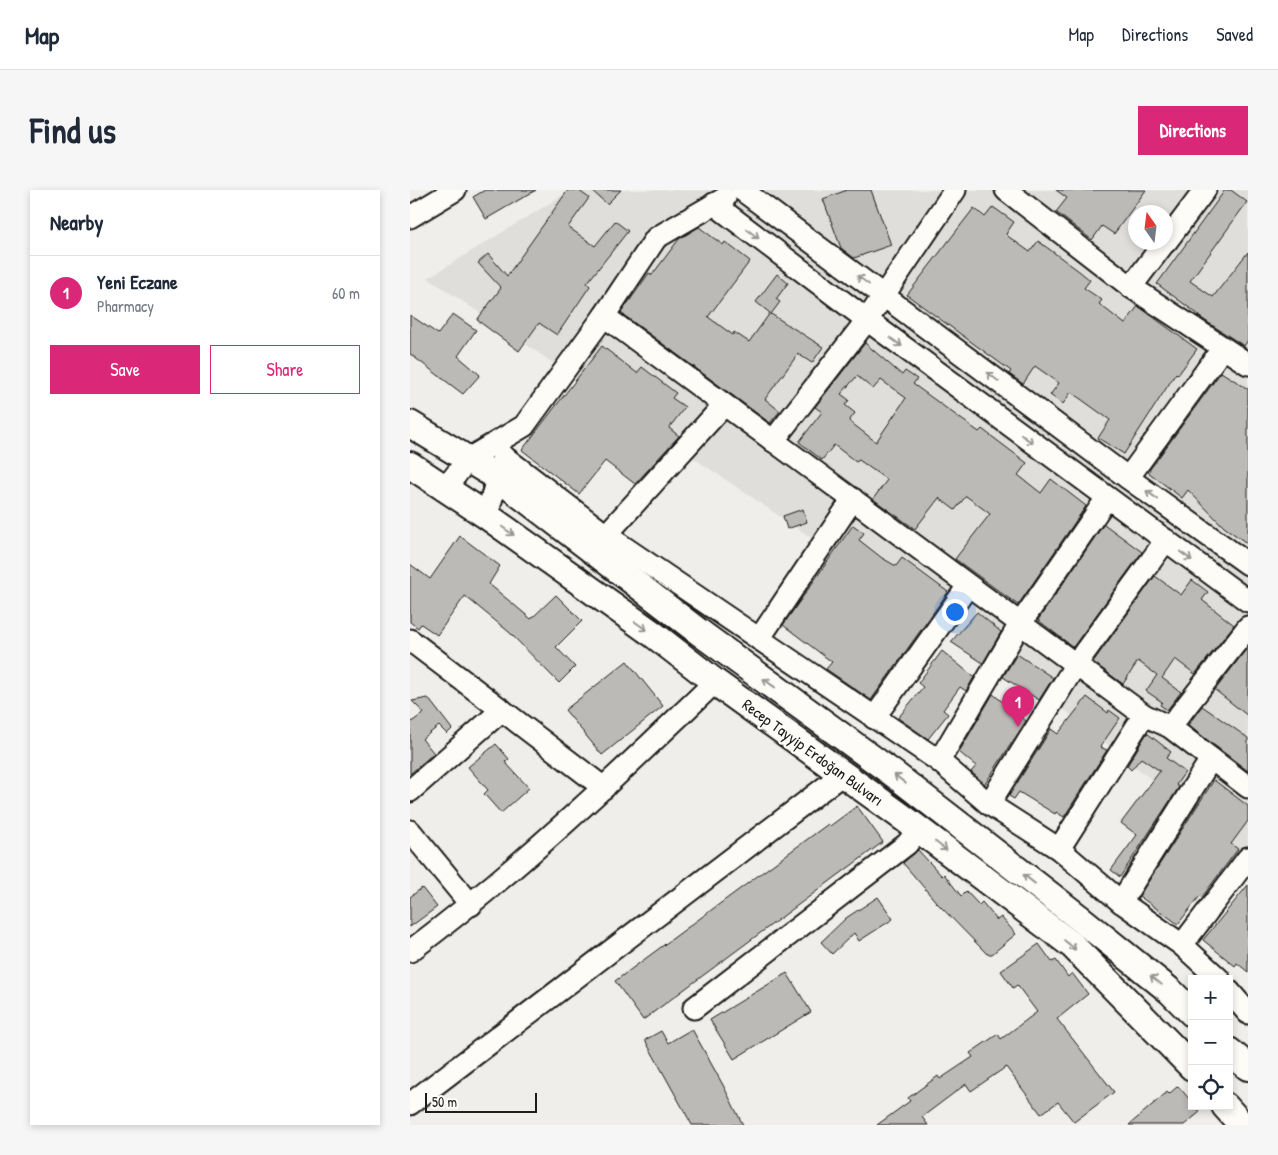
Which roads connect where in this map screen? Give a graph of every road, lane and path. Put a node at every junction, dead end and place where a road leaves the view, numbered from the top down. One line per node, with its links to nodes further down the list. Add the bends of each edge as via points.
1 (455, 190): 8 (street)
2 (738, 190): 7 (street)
3 (742, 190): 12 (street, one-way to 3)
4 (955, 190): 12 (street)
5 (1006, 190): 11 (street)
6 (1205, 190): 9 (street)
7 (714, 204): 13 (street, via 656,238); 14 (street, one-way to 14)
8 (410, 217)
9 (1173, 232)
10 (1159, 250): 11 (street)
11 (1131, 287): 15 (street)
12 (884, 296): 14 (street); 24 (street, one-way to 12)
13 (604, 316): 17 (street); 19 (street)
14 (867, 320): 20 (street); 26 (street, one-way to 26)
15 (1222, 349): 16 (street); 24 (street)
16 (1248, 364)
17 (724, 405): 20 (street); 29 (street)
18 (410, 424): 21 (main road, Recep Tayyip Erdoğan Bulvarı)
19 (524, 426): 21 (street); 23 (street)
20 (773, 441): 27 (street)
21 (468, 459): 23 (main road, Recep Tayyip Erdoğan Bulvarı); 25 (street)
22 (410, 465): 25 (main road, Recep Tayyip Erdoğan Bulvarı)
23 (500, 466): 28 (street); 29 (street); 62 (main road, Recep Tayyip Erdoğan Bulvarı, one-way to 23, via 1082,920 895,775 699,632)
24 (1128, 478): 31 (street, one-way to 24)
25 (445, 489): 28 (main road, Recep Tayyip Erdoğan Bulvarı)
26 (1108, 498): 30 (street); 34 (street)
27 (854, 499): 32 (street); 36 (street)
28 (487, 516): 39 (main road, Recep Tayyip Erdoğan Bulvarı, one-way to 39)
29 (606, 535): 36 (street)
30 (1166, 540): 33 (street, one-way to 33); 38 (street)
31 (1248, 564)
32 (968, 586): 34 (street); 42 (street)
33 (1248, 601)
34 (1020, 624): 38 (street); 45 (street)
35 (1248, 627): 43 (street)
36 (759, 639): 42 (street)
37 (410, 640): 40 (street)
38 (1076, 664): 41 (street); 50 (street)
39 (715, 682): 46 (main road, Recep Tayyip Erdoğan Bulvarı); 48 (street)
40 (502, 710): 48 (street); 49 (street)
41 (1144, 715): 43 (street); 53 (street)
42 (874, 718): 45 (street)
43 (1170, 728): 44 (street)
44 (1211, 759): 47 (street); 55 (street)
45 (939, 761): 50 (street)
46 (844, 774): 51 (main road, Recep Tayyip Erdoğan Bulvarı); 67 (street)
47 (1248, 786)
48 (604, 788): 56 (street)
49 (410, 791)
50 (988, 804): 53 (street)
51 (919, 829): 61 (street, via 907,844); 65 (main road, Recep Tayyip Erdoğan Bulvarı, one-way to 65, via 1072,945)
52 (410, 831): 56 (street)
53 (1059, 849): 55 (street)
54 (1245, 867): 57 (street)
55 (1121, 902): 57 (street)
56 (471, 905): 58 (street)
57 (1182, 945): 59 (street)
58 (410, 951)
59 (1215, 975)
60 (1233, 996): 63 (street)
61 (694, 1008)
62 (1188, 1009)
63 (1248, 1013)
64 (1233, 1054): 66 (main road)
65 (1190, 1065)
66 (1248, 1067)
67 (410, 1104)
68 (1229, 1110): 69 (main road)
69 (1242, 1125)

